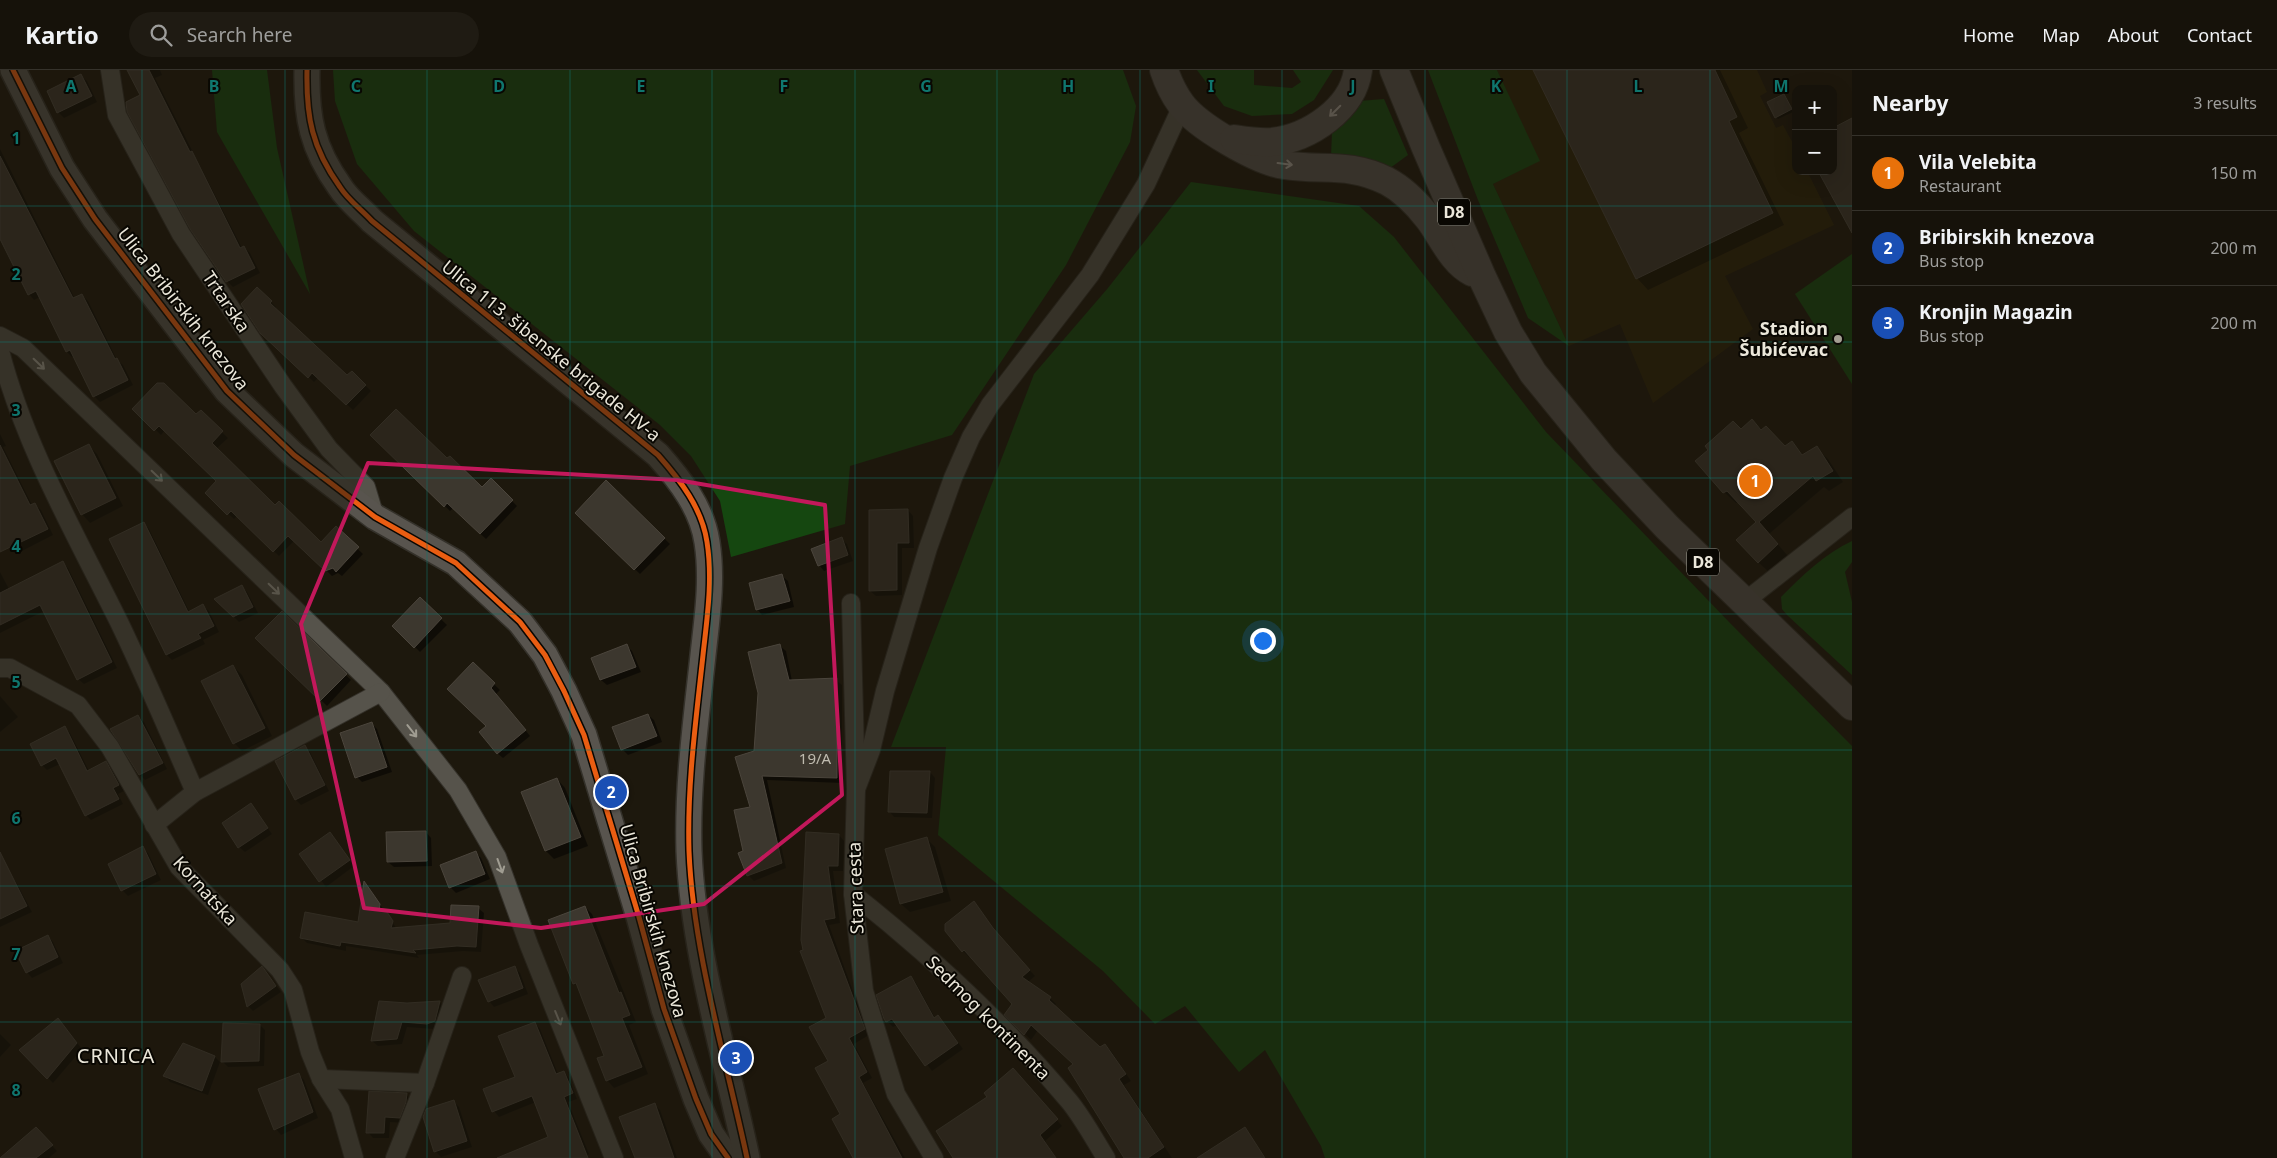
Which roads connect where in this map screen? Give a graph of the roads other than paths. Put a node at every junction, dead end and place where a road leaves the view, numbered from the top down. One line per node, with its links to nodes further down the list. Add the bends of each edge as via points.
1 (13, 70): 15 (street, Ulica Bribirskih knezova, via 62,168 95,219 227,391 294,455)
2 (110, 70): 15 (street, Trtarska, via 117,115 181,234 323,442 366,487)
3 (307, 70): 33 (street, Ulica 113. šibenske brigade HV-a, via 310,127 321,156 340,189 380,227 658,455 681,482 697,509 707,542 710,589 692,754 689,850 700,942)
4 (1164, 70): 8 (main road)
5 (1358, 70): 9 (main road, one-way to 9, via 1357,79 1344,103 1324,122 1298,136 1273,142)
6 (1394, 70): 10 (main road, D8)
7 (1414, 70): 10 (main road, via 1426,109)
8 (1182, 106): 9 (main road, via 1201,123); 22 (street, via 1146,184 1090,275 990,405 971,437 928,548 885,691 871,750)
9 (1226, 138): 11 (main road, one-way to 11, via 1262,160 1284,165 1339,166 1364,171 1388,182 1422,211 1456,259)
10 (1426, 148): 11 (main road, D8)
11 (1482, 277): 17 (main road, D8, via 1508,332 1533,373 1556,402 1604,460)
12 (0, 336): 20 (street, one-way to 20, via 23,348)
13 (0, 351): 14 (street)
14 (5, 393): 23 (street, via 120,624)
15 (374, 516): 32 (street, Ulica Bribirskih knezova, via 456,563 520,622 545,655 584,735 664,1009 683,1063 711,1134)
16 (1852, 517): 17 (street)
17 (1744, 602): 21 (main road, D8)
18 (850, 603): 22 (street, Stara cesta)
19 (0, 668): 24 (street, Kornatska, via 10,668 78,705 110,748)
20 (381, 692): 23 (street); 31 (street, one-way to 31, via 458,790 497,857)
21 (1852, 706)
22 (856, 789): 25 (street, Stara cesta)
23 (195, 792): 24 (street)
24 (154, 825): 27 (street, Kornatska, via 179,868 289,983)
25 (853, 894): 34 (street, Stara cesta, via 864,991 896,1094); 35 (street, Sedmog kontinenta, via 900,931 1011,1036 1070,1102)
26 (462, 976): 28 (street)
27 (321, 1080): 28 (street); 29 (street, Kornatska, via 340,1109)
28 (425, 1083): 30 (street)
29 (354, 1158)
30 (395, 1158)
31 (614, 1158)
32 (728, 1158)
33 (747, 1158)
34 (934, 1158)
35 (1106, 1158)

